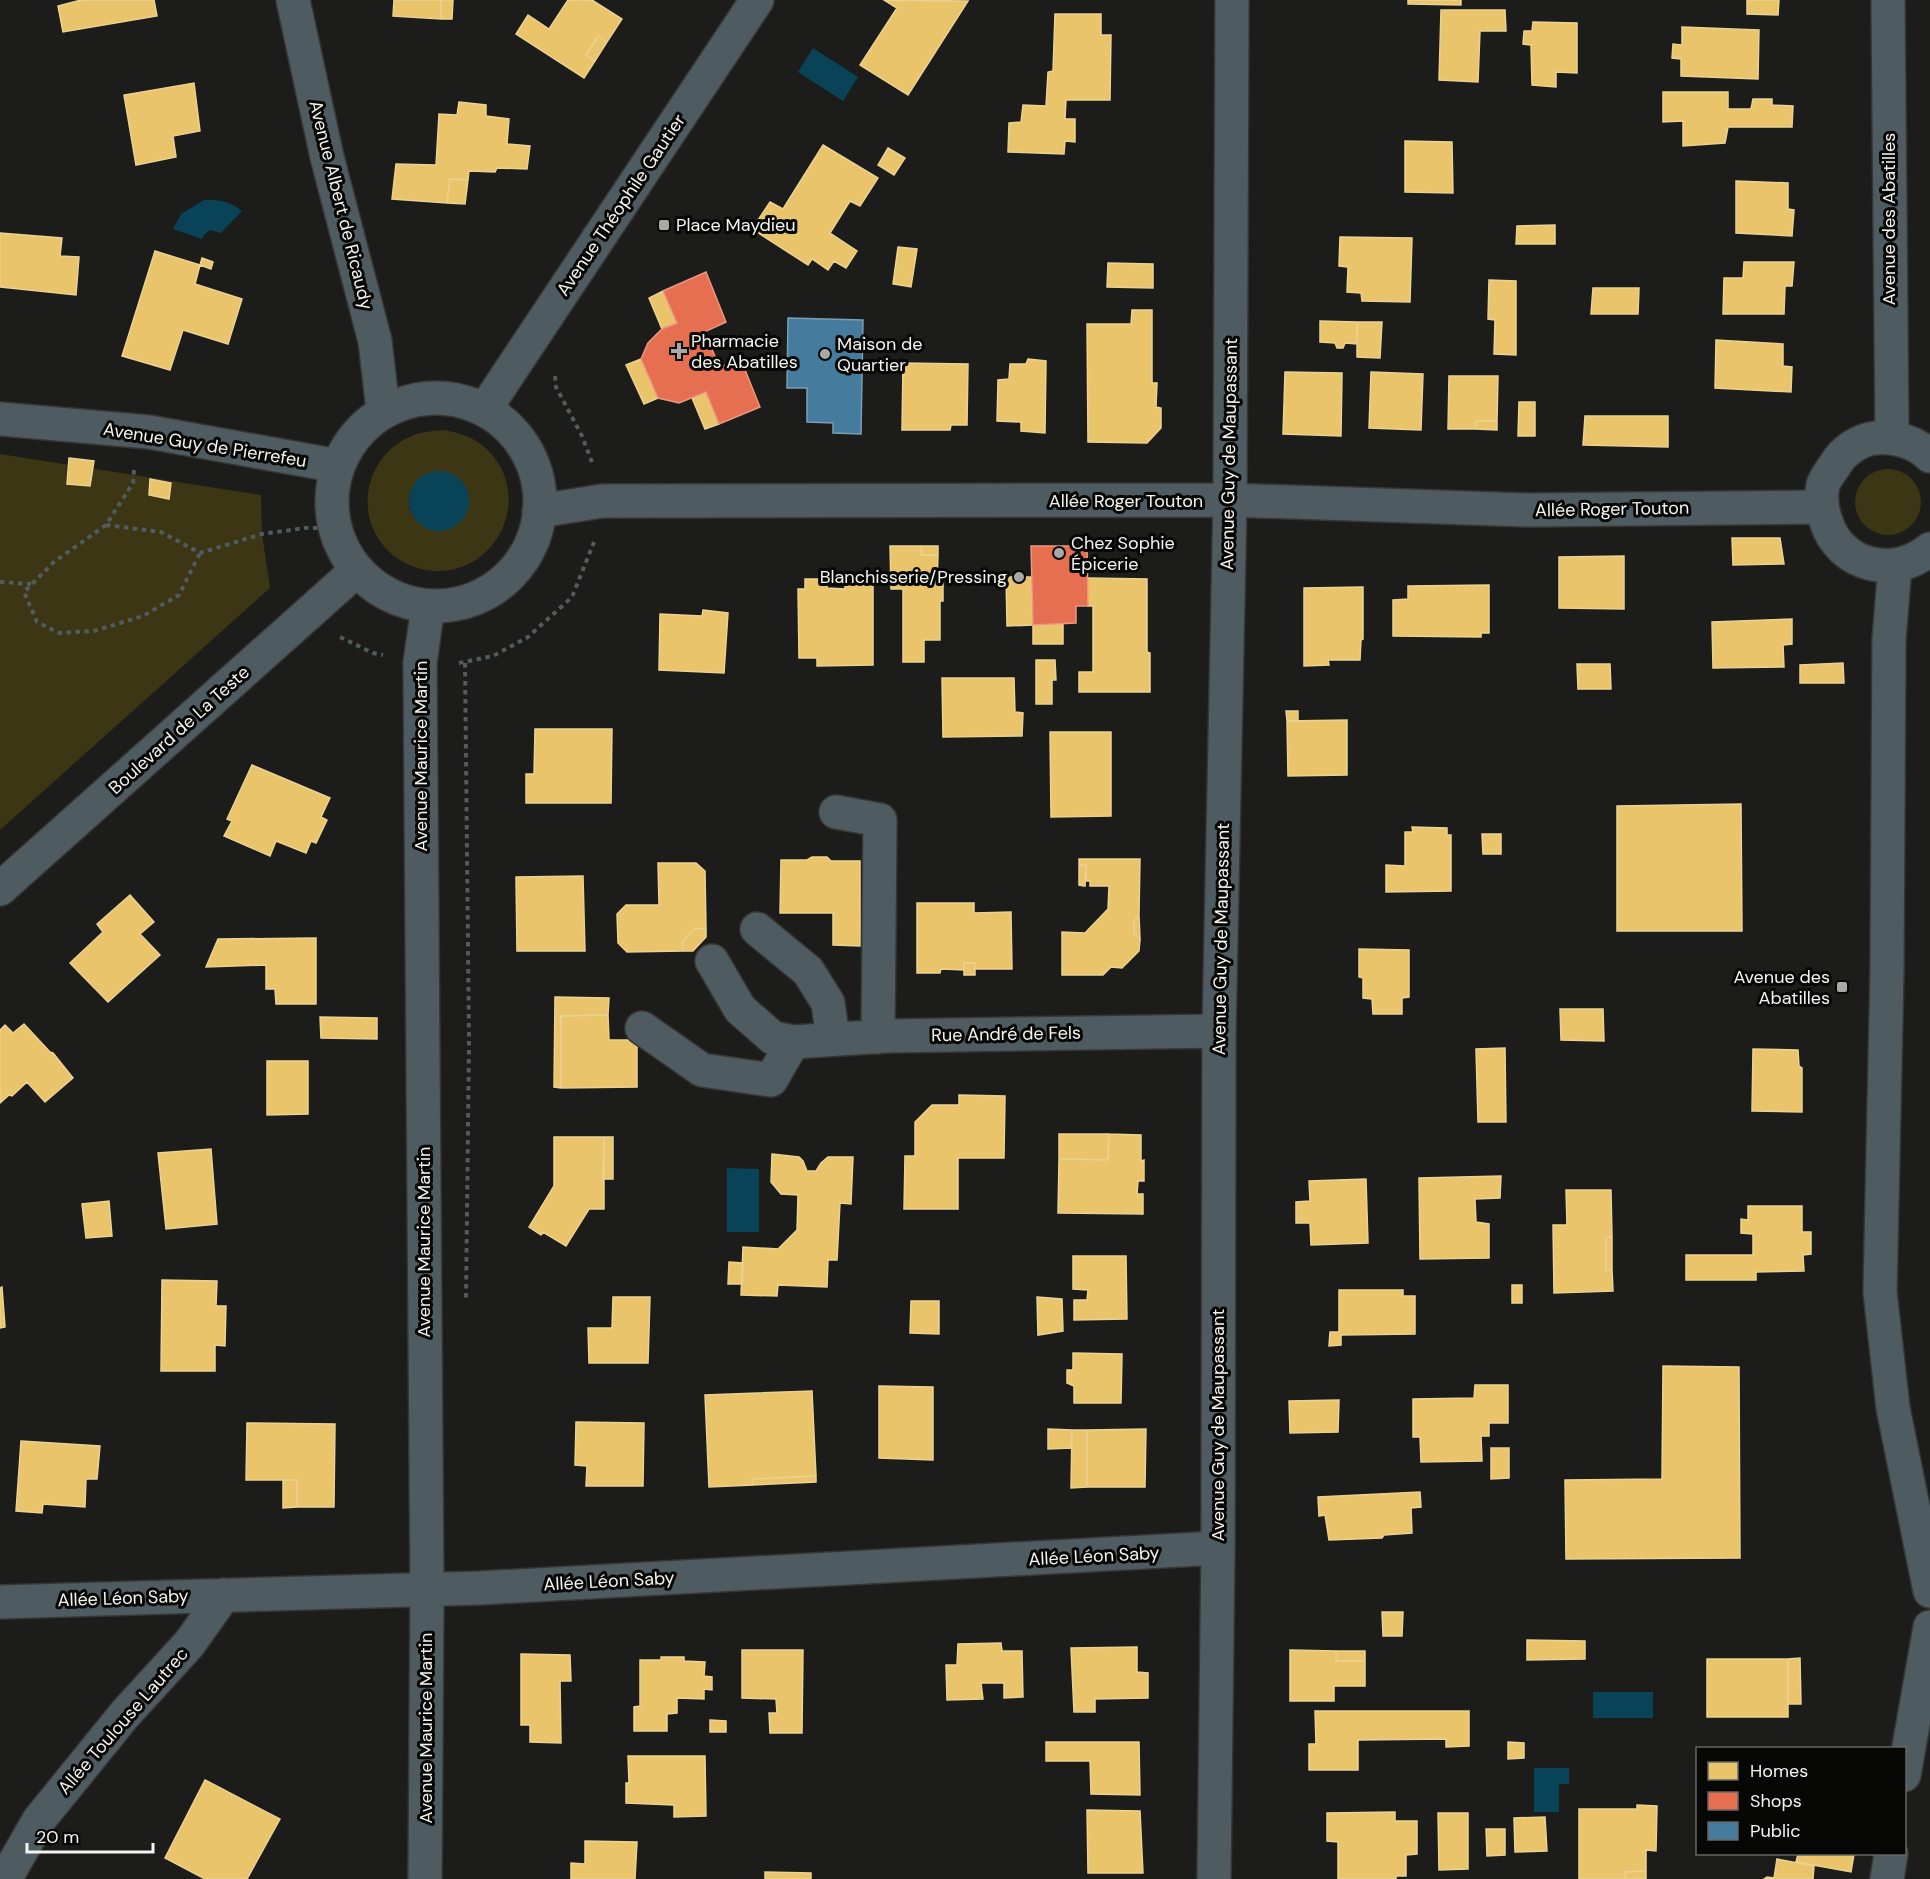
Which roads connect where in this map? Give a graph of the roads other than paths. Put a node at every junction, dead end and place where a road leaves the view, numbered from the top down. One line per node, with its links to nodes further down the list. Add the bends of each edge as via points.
1 (293, 0): 6 (street, Avenue Albert de Ricaudy, via 327,157 375,341)
2 (757, 0): 5 (street, Avenue Théophile Gautier)
3 (1232, 0): 11 (street, Avenue Guy de Maupassant)
4 (1888, 0): 8 (street, Avenue des Abatilles)
5 (485, 409): 6 (street, via 457,400 412,400); 13 (street, via 510,428 525,447 539,483)
6 (383, 410): 10 (street, via 352,439)
7 (0, 419): 10 (street, Avenue Guy de Pierrefeu, via 137,431)
8 (1892, 437): 9 (street, via 1920,447); 12 (street, via 1872,438 1839,457 1824,485)
9 (1930, 456)
10 (338, 466): 16 (street, via 332,498 335,528)
11 (1230, 500): 12 (street, Allée Roger Touton, via 1528,510); 13 (street, Allée Roger Touton, via 602,501); 23 (street, Avenue Guy de Maupassant)
12 (1821, 507): 15 (street, via 1830,534 1849,556 1870,565)
13 (539, 511): 17 (street, via 529,549 506,580 475,599)
14 (1930, 549): 15 (street, via 1912,562)
15 (1895, 566): 29 (street, via 1889,639 1880,1292 1893,1408)
16 (357, 570): 17 (street, via 397,599); 19 (street, Boulevard de La Teste)
17 (428, 606): 28 (street, Avenue Maurice Martin, via 420,663)
18 (836, 812): 24 (street, via 880,820)
19 (0, 889)
20 (757, 929): 25 (street, via 808,972 828,1003)
21 (712, 961): 26 (street, via 740,1009 773,1038)
22 (642, 1028): 26 (street, via 702,1070 771,1080)
23 (1219, 1031): 24 (street, Rue André de Fels); 27 (street, Avenue Guy de Maupassant)
24 (878, 1037): 25 (street, Rue André de Fels)
25 (833, 1039): 26 (street, Rue André de Fels)
26 (793, 1042)
27 (1218, 1548): 28 (street, Allée Léon Saby); 37 (street, Avenue Guy de Maupassant)
28 (427, 1590): 30 (street, Allée Léon Saby); 36 (street, Avenue Maurice Martin)
29 (1930, 1591)
30 (224, 1595): 31 (street, Allée Léon Saby); 35 (street, Allée Toulouse Lautrec, via 189,1644 125,1714 39,1820)
31 (0, 1602)
32 (1930, 1627): 33 (street)
33 (1906, 1769)
34 (1891, 1855): 38 (street)
35 (5, 1879)
36 (425, 1879)
37 (1214, 1879)
38 (1887, 1879)

